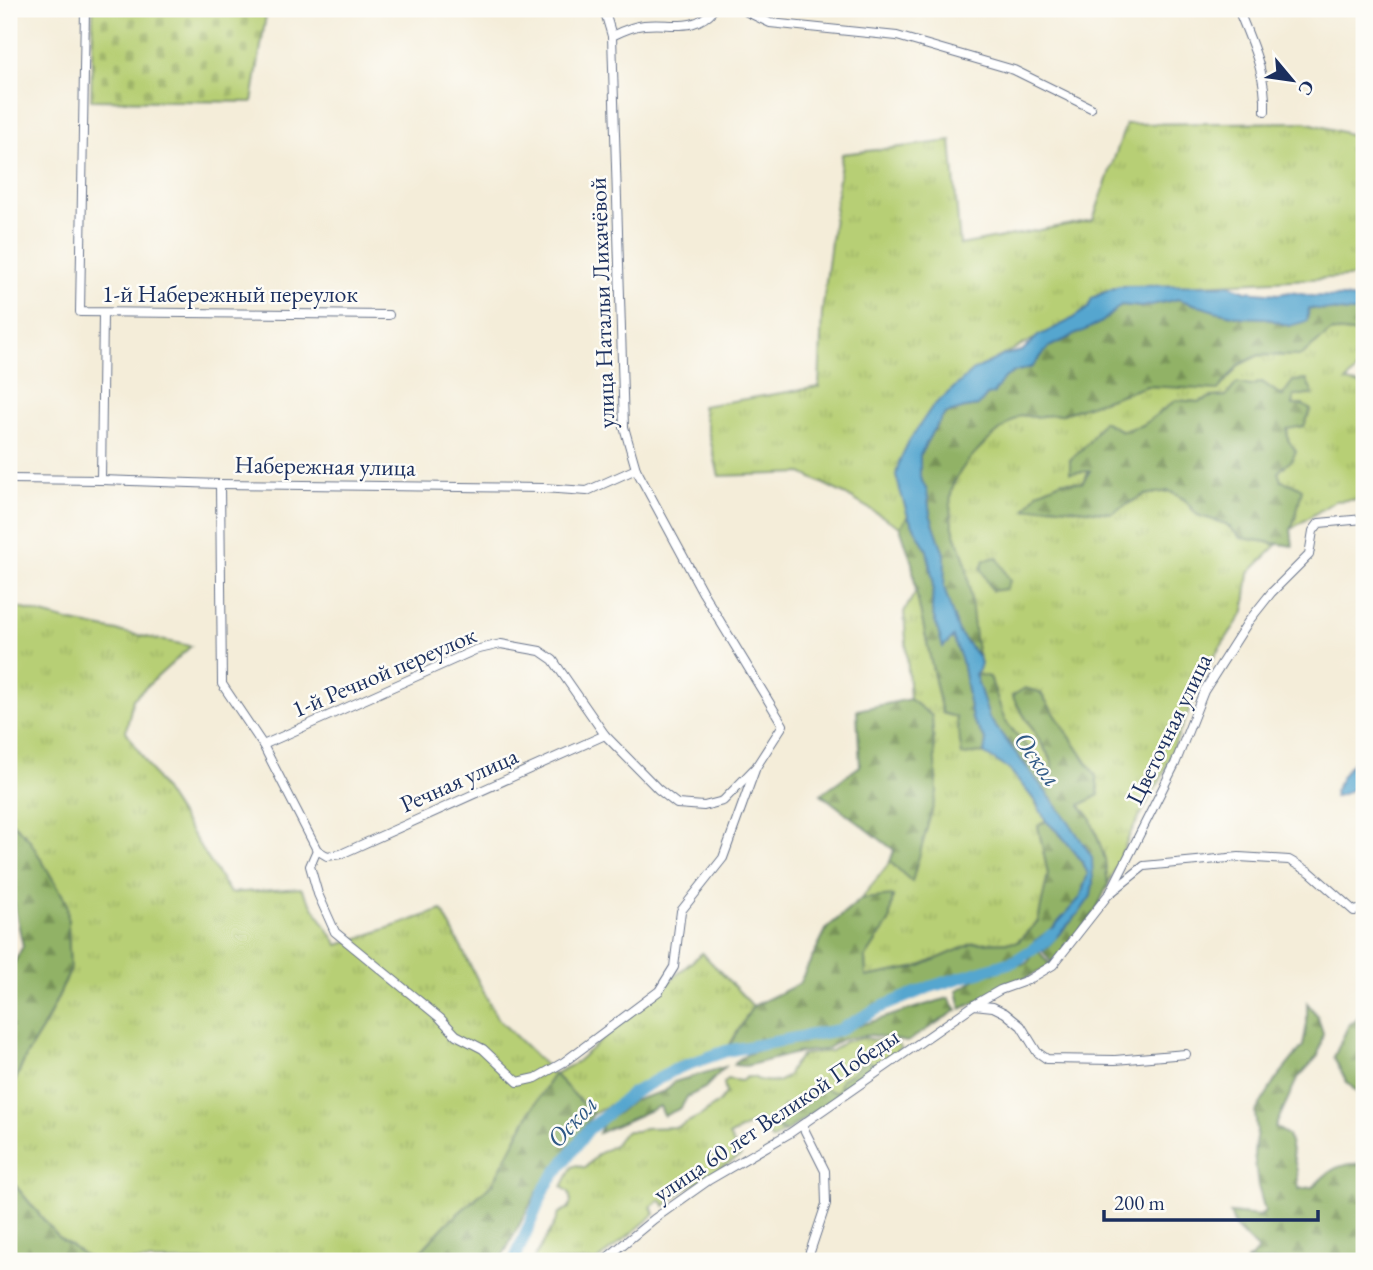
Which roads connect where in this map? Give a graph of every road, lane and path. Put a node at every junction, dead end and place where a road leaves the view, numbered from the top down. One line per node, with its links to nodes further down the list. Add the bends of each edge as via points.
1 (85, 9): 9 (street, 1-й Набережный переулок, via 80,312)
2 (604, 9): 6 (street, улица Натальи Лихачёвой)
3 (714, 9): 6 (street, via 699,22 641,25)
4 (745, 9): 7 (street, via 770,23 897,36 1014,70)
5 (1238, 9): 8 (street, via 1255,49)
6 (612, 36): 11 (street, улица Натальи Лихачёвой, via 624,427)
7 (1091, 108)
8 (1265, 111)
9 (103, 313): 10 (street, 1-й Набережный переулок); 13 (street)
10 (389, 315)
11 (636, 469): 14 (street, Набережная улица, via 587,491); 18 (street, улица Натальи Лихачёвой, via 703,593 783,724)
12 (9, 479): 13 (street, Набережная улица)
13 (102, 480): 14 (street, Набережная улица)
14 (220, 484): 17 (street, via 222,684)
15 (1364, 519): 20 (street, Цветочная улица, via 1319,523 1309,555 1248,622 1204,691 1175,764)
16 (605, 735): 17 (street, 1-й Речной переулок, via 553,660 540,651 502,644 475,650); 18 (street, 1-й Речной переулок, via 677,804 704,807 723,801); 19 (street, Речная улица, via 341,854 327,856)
17 (263, 745): 19 (street)
18 (756, 767): 19 (street, via 723,858 681,911 674,967 659,991 564,1062 536,1078 518,1082 335,932 310,866)
19 (317, 850)
20 (1128, 856): 21 (street); 22 (street, Цветочная улица)
21 (1144, 866): 22 (street, улица 60 лет Великой Победы); 23 (street, via 1239,857 1289,860 1310,872 1354,911)
22 (1108, 895): 24 (street, улица 60 лет Великой Победы, via 1054,965)
23 (1364, 909)
24 (974, 1004): 25 (street, via 1005,1013 1047,1059); 26 (street, улица 60 лет Великой Победы)
25 (1186, 1054)
26 (802, 1125): 27 (street, улица 60 лет Великой Победы, via 709,1180); 28 (street, via 825,1171 826,1204)
27 (603, 1261)
28 (807, 1261)

